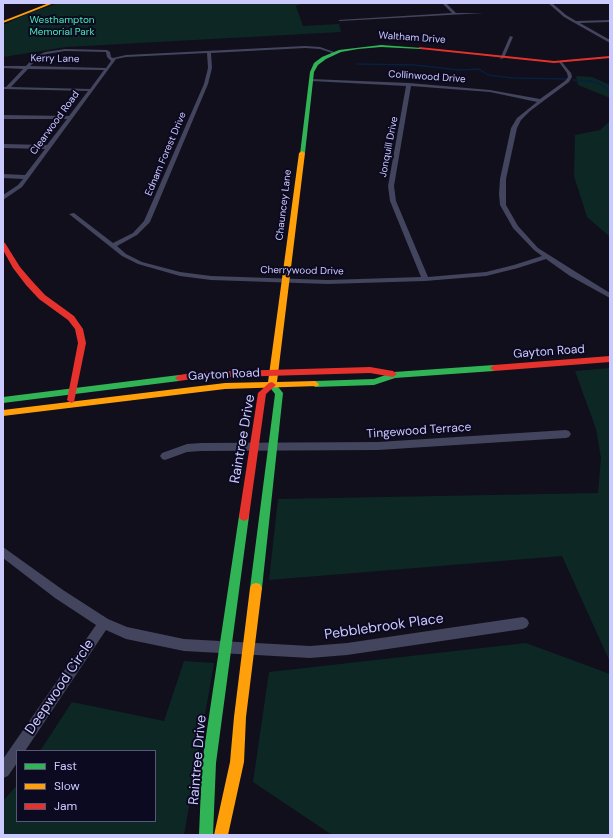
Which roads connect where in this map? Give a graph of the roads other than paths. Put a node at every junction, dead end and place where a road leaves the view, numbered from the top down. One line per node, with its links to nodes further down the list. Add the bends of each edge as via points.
1 (52, 3): 8 (street)
2 (444, 3): 5 (street)
3 (550, 3): 9 (street)
4 (482, 13): 5 (street)
5 (455, 14): 6 (street)
6 (340, 20)
7 (610, 21): 9 (street)
8 (3, 22)
9 (575, 22): 11 (street)
10 (511, 37): 16 (street)
11 (610, 42)
12 (209, 52): 13 (street, Waltham Drive, via 311,46); 15 (street, Waltham Drive); 35 (street, Ednam Forest Drive, via 210,68 206,84 147,222 135,234)
13 (335, 53): 16 (street, Waltham Drive, via 367,46 395,46); 21 (street, Chauncey Lane, via 316,64)
14 (610, 57): 17 (street, Waltham Drive)
15 (115, 58): 19 (street, via 109,57 107,51 59,50 42,54); 20 (street, Clearwood Road)
16 (502, 58): 17 (street, Waltham Drive)
17 (561, 62): 25 (street, via 569,73 569,80)
18 (3, 67): 19 (street, Kerry Lane)
19 (28, 67): 20 (street, Kerry Lane); 23 (street)
20 (106, 69): 24 (street, Clearwood Road)
21 (311, 80): 22 (street, Collinwood Drive); 38 (street, Chauncey Lane)
22 (409, 84): 25 (street, Collinwood Drive, via 502,92); 37 (street, Jonquill Drive, via 391,194)
23 (5, 88): 24 (street)
24 (90, 90): 27 (street, Clearwood Road)
25 (541, 101): 36 (street, via 522,116 514,128 502,194 503,205 511,222 525,239)
26 (3, 117): 27 (street)
27 (69, 118): 29 (street, Clearwood Road)
28 (3, 146): 29 (street)
29 (48, 147): 31 (street, Clearwood Road)
30 (3, 176): 31 (street)
31 (26, 177): 32 (street, Clearwood Road, via 18,188)
32 (3, 198)
33 (72, 214): 35 (street, Cherrywood Drive)
34 (3, 244): 44 (street, via 29,283 42,297 71,318 79,329 82,344)
35 (113, 246): 38 (street, Cherrywood Drive, via 140,263 180,274)
36 (546, 257): 37 (street, Cherrywood Drive, via 492,272); 39 (street)
37 (425, 279): 38 (street, Cherrywood Drive, via 360,282)
38 (285, 281): 41 (street, Chauncey Lane)
39 (610, 296)
40 (610, 359): 42 (street, Gayton Road)
41 (273, 372): 42 (street, Gayton Road, via 370,370); 43 (street, Chauncey Lane); 44 (street, Gayton Road, via 199,375)
42 (394, 375): 43 (street, Gayton Road, via 374,382 351,384)
43 (272, 385): 46 (street, Gayton Road, via 194,388); 49 (street, Raintree Drive, via 262,393); 50 (street, Raintree Drive, via 279,393)
44 (72, 392): 45 (street, Gayton Road); 46 (street)
45 (3, 400)
46 (69, 405): 47 (street, Gayton Road)
47 (3, 413)
48 (566, 434): 50 (street, Tingewood Terrace, via 378,446)
49 (254, 447): 50 (street, Tingewood Terrace); 51 (street, Tingewood Terrace, via 187,448); 55 (street, Raintree Drive)
50 (273, 447): 56 (street, Raintree Drive)
51 (165, 456)
52 (3, 552): 53 (street, via 59,594)
53 (104, 623): 55 (street, via 126,633 158,641); 57 (street, Deepwood Circle)
54 (523, 623): 56 (street, Pebblebrook Place, via 347,649 310,652)
55 (226, 648): 56 (street); 60 (street, Raintree Drive, via 209,763)
56 (249, 650): 61 (street, Raintree Drive, via 237,762)
57 (18, 750)
58 (16, 752): 59 (street, Deepwood Circle)
59 (3, 771)
60 (206, 835)
61 (221, 835)

